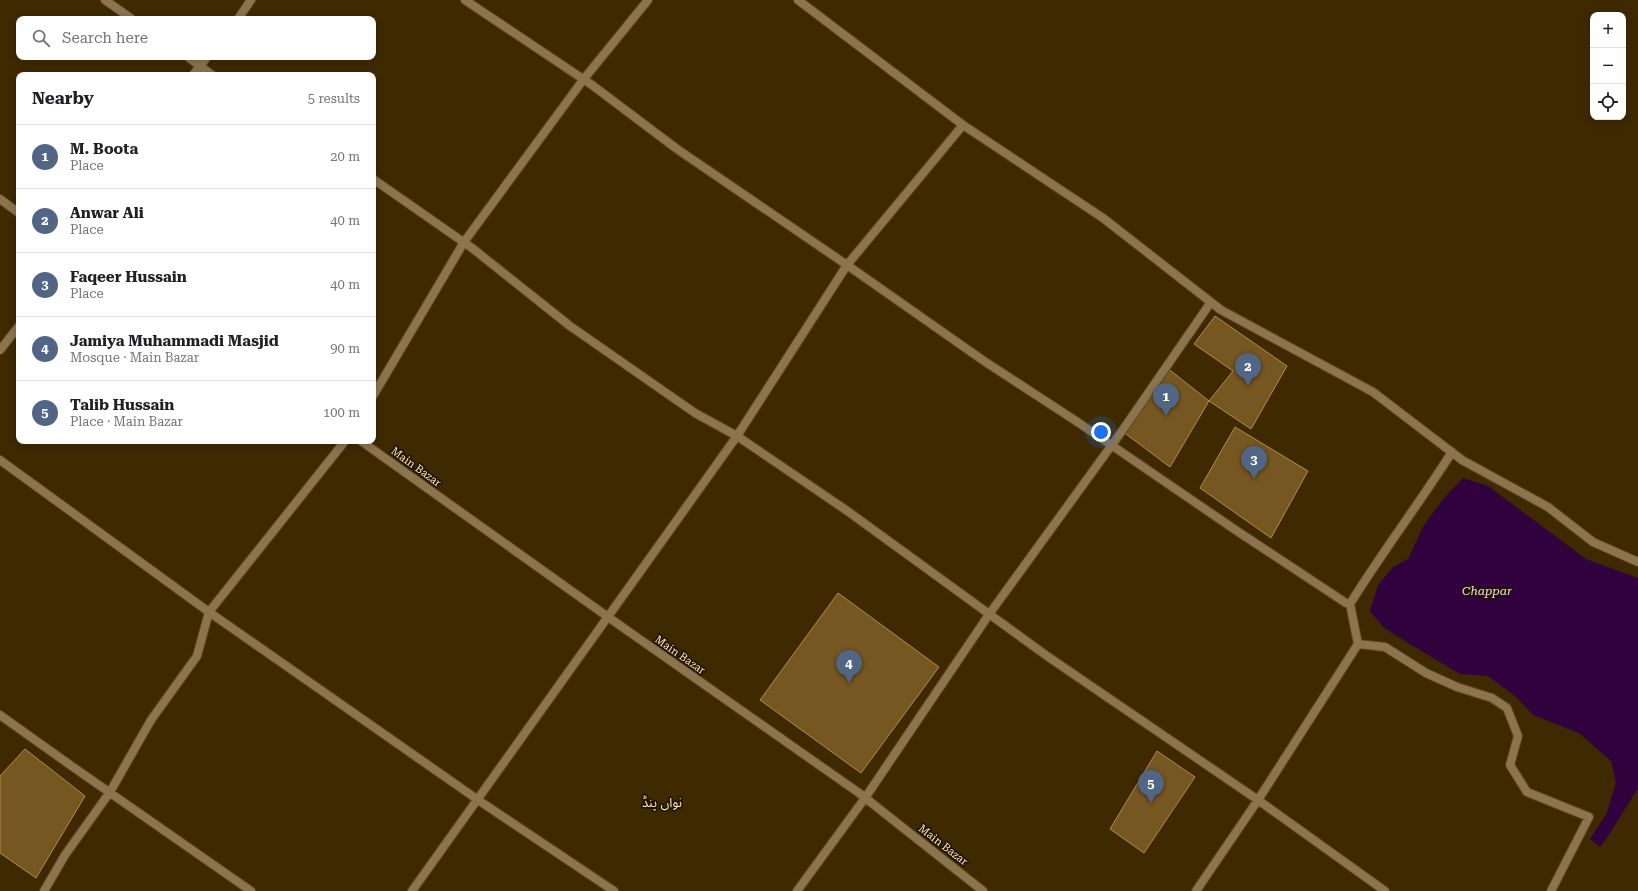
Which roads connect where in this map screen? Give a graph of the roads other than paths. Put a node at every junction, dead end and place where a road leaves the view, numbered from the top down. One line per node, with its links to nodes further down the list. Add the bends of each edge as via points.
1 (105, 0): 6 (street)
2 (251, 0): 7 (street)
3 (465, 0): 13 (street)
4 (648, 0): 13 (street)
5 (798, 0): 14 (street)
6 (128, 16)
7 (240, 16)
8 (192, 60): 10 (street)
9 (205, 60): 10 (street)
10 (200, 66): 11 (street); 12 (street)
11 (195, 72)
12 (208, 72)
13 (583, 80): 18 (street); 19 (street, via 677,150)
14 (963, 125): 19 (street); 20 (street, via 1103,218)
15 (376, 181): 18 (street)
16 (0, 199): 17 (street)
17 (16, 211)
18 (464, 242): 23 (street); 24 (street, via 570,326 695,413)
19 (847, 265): 24 (street); 27 (street, via 984,361)
20 (1211, 302): 27 (street); 28 (street, via 1221,310 1373,392)
21 (16, 330): 22 (street)
22 (0, 350)
23 (376, 391)
24 (737, 436): 33 (street); 34 (street)
25 (343, 444): 32 (street)
26 (365, 444): 34 (street, Main Bazar)
27 (1112, 445): 31 (street); 33 (street)
28 (1452, 452): 30 (street, via 1548,507 1593,542); 31 (street)
29 (0, 460): 32 (street)
30 (1638, 562)
31 (1350, 604): 35 (street)
32 (209, 612): 37 (street, via 197,656 151,720); 39 (street)
33 (990, 613): 38 (street); 40 (street, via 1047,656)
34 (608, 617): 38 (street, Main Bazar); 39 (street)
35 (1358, 644): 40 (street); 49 (street, via 1385,647 1426,673 1457,687 1492,698 1507,708 1518,736 1510,765 1527,792 1589,817)
36 (0, 715): 37 (street)
37 (110, 792): 41 (street, via 65,855); 42 (street)
38 (865, 798): 45 (street); 46 (street, Main Bazar)
39 (477, 799): 43 (street); 44 (street)
40 (1258, 800): 47 (street); 48 (street)
41 (44, 891)
42 (251, 891)
43 (412, 891)
44 (614, 891)
45 (797, 891)
46 (983, 891)
47 (1196, 891)
48 (1385, 891)
49 (1551, 891)

